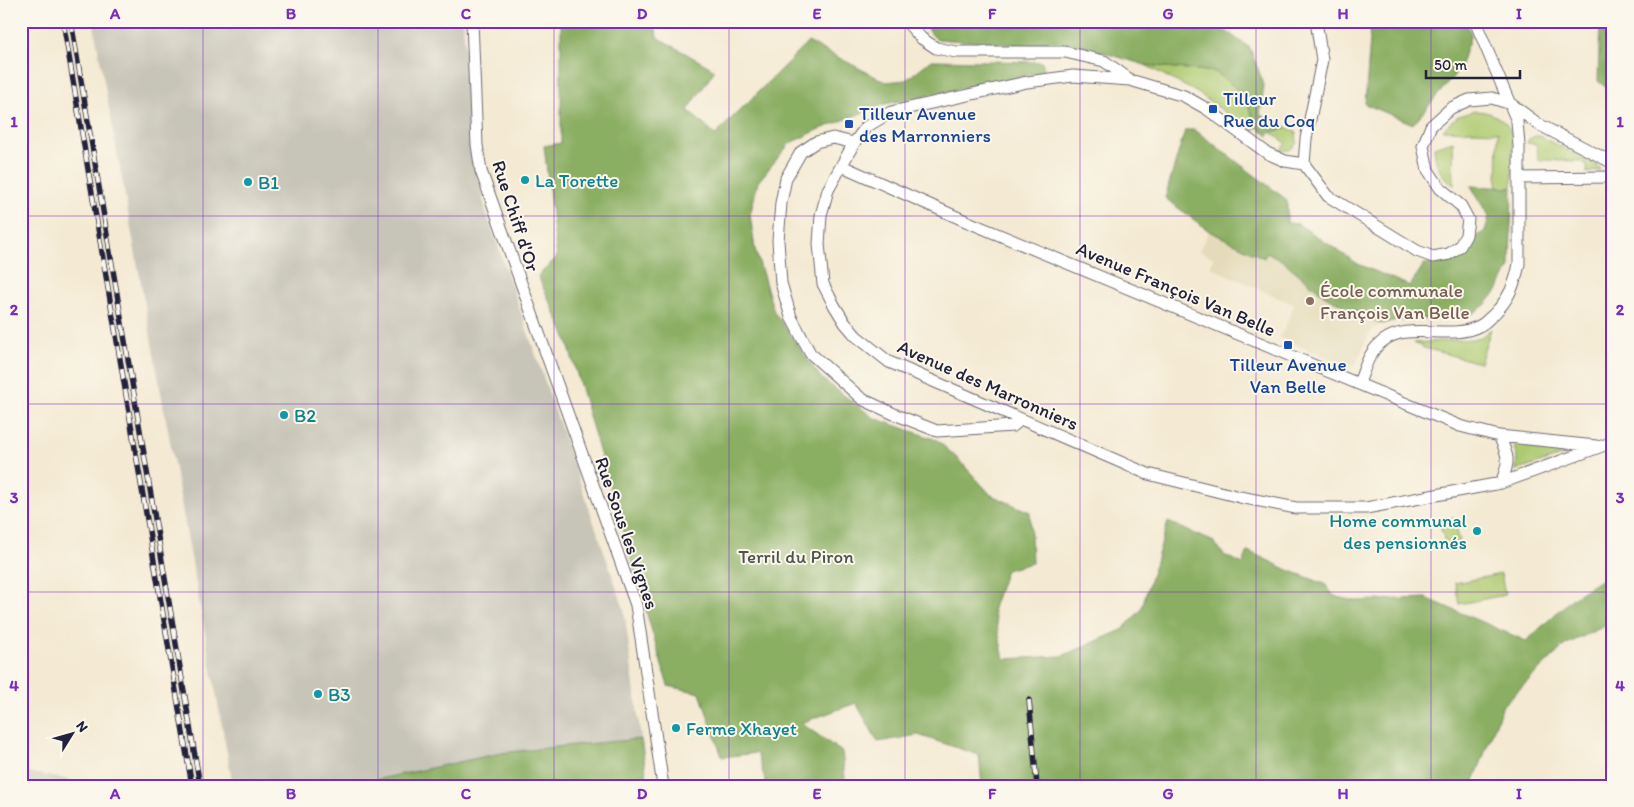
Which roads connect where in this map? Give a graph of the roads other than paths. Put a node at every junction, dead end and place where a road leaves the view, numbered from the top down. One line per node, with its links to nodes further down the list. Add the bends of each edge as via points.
1 (472, 21): 14 (street, Rue Chiff d'Or, via 481,171)
2 (906, 21): 5 (street, via 921,38 936,48 956,52 1066,52 1104,61)
3 (1316, 21): 9 (street, via 1322,60)
4 (1475, 21): 6 (street)
5 (1130, 80): 7 (street, Avenue des Marronniers, via 1073,76 960,96 891,112 866,127); 9 (street, Avenue des Marronniers, via 1184,96 1267,153 1285,161)
6 (1511, 104): 8 (street, via 1538,124); 9 (street, via 1492,98 1469,100 1451,108 1431,126 1423,146 1428,170 1468,218 1466,235 1460,246 1449,254 1434,257 1418,251 1361,217 1328,196); 12 (street, via 1517,121)
7 (854, 143): 10 (street, Avenue des Marronniers); 15 (street, via 833,138 816,142 801,152 786,178 778,241 781,283 791,317 810,353 862,399 937,431 1013,426)
8 (1613, 163)
9 (1304, 164)
10 (842, 166): 13 (street, Avenue François Van Belle, via 968,222); 15 (street, Avenue des Marronniers, via 828,190 821,215 819,244 823,284 845,323 889,362)
11 (1613, 177): 12 (street)
12 (1519, 178): 13 (street, via 1519,264 1516,282 1502,306 1481,326 1466,331 1400,333 1383,340 1370,354)
13 (1359, 383): 16 (street, Avenue François Van Belle, via 1460,426)
14 (557, 385): 20 (street, Rue Sous les Vignes, via 636,605)
15 (1021, 419): 19 (street, Avenue des Marronniers, via 1148,474 1296,508 1366,508)
16 (1499, 436): 18 (street, Avenue François Van Belle); 19 (street, via 1508,466)
17 (1613, 442): 18 (street, Avenue des Marronniers)
18 (1598, 446): 19 (street, Avenue des Marronniers)
19 (1501, 482)
20 (663, 786)

